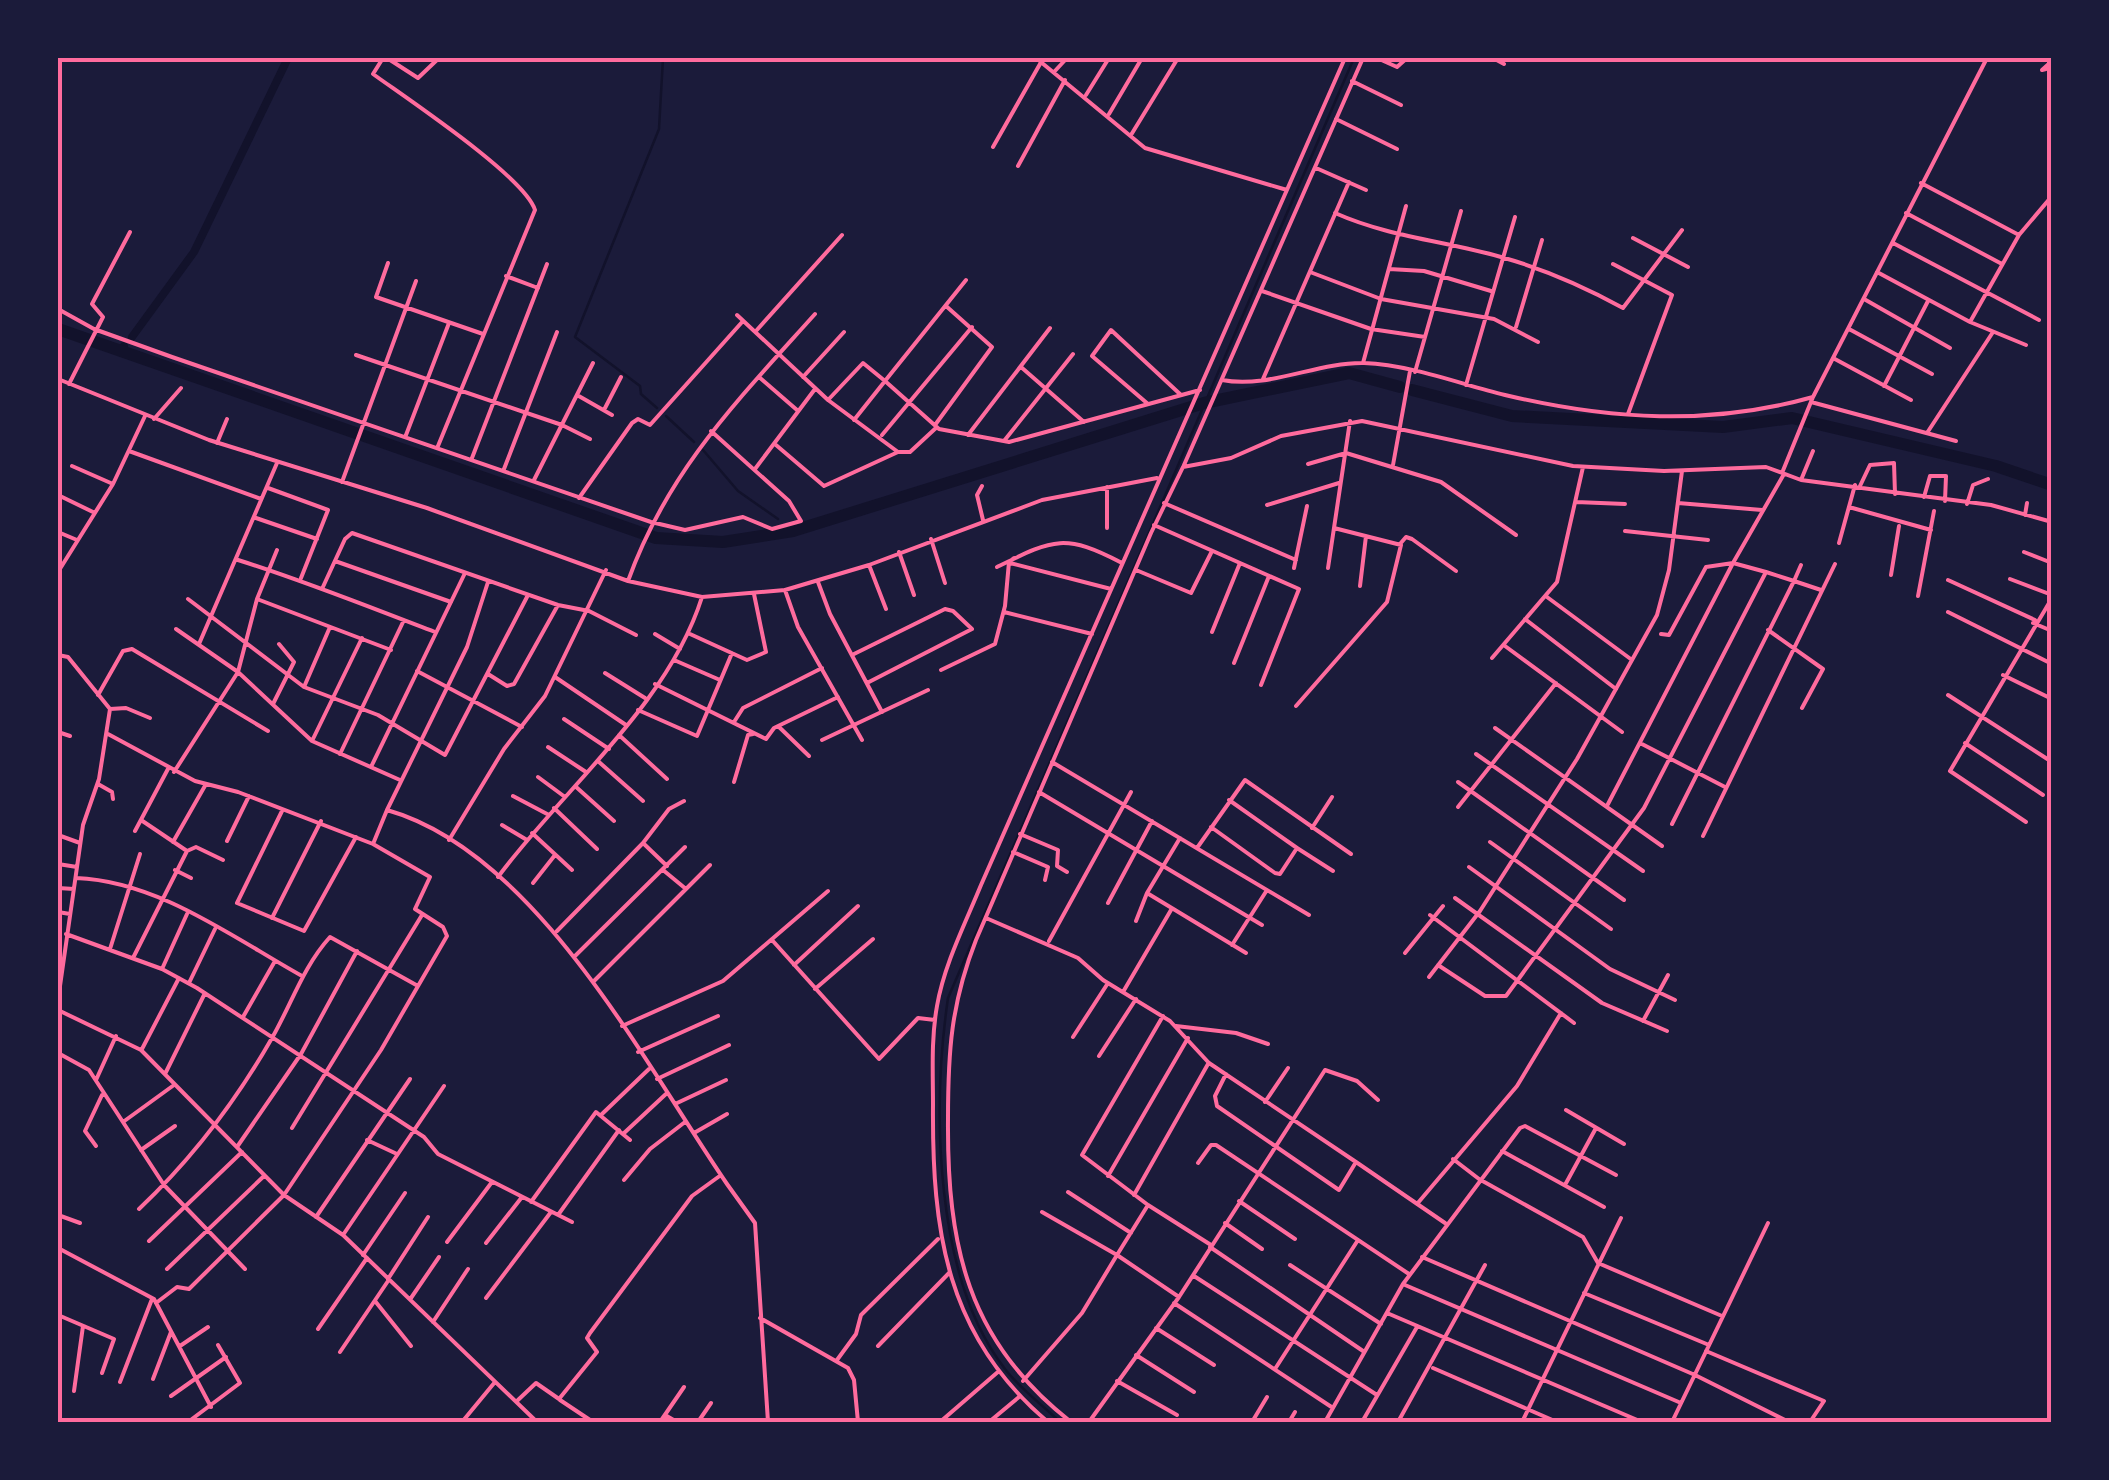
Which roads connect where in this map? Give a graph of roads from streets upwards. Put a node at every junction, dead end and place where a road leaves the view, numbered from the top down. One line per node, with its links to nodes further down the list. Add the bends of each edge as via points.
1 (385, 58): 2 (street, via 418,78); 59 (street, via 373,74 477,151 534,204)
2 (438, 58)
3 (1067, 58): 17 (street)
4 (1109, 58): 20 (street)
5 (1142, 58): 22 (street)
6 (1178, 58): 24 (street)
7 (1345, 58): 31 (street)
8 (1362, 58): 19 (street)
9 (1378, 58): 10 (street, via 1397,67)
10 (1407, 58)
11 (1493, 58): 15 (street)
12 (1987, 58): 30 (street)
13 (1038, 60): 17 (street); 25 (street)
14 (2052, 61): 16 (street)
15 (1504, 64)
16 (2046, 69)
17 (1054, 72): 18 (street)
18 (1065, 80): 20 (street); 27 (street)
19 (1352, 81): 21 (street); 23 (street)
20 (1086, 95): 22 (street)
21 (1401, 105)
22 (1108, 114): 24 (street)
23 (1336, 120): 26 (street); 28 (street)
24 (1131, 135): 31 (street, via 1171,158)
25 (994, 147)
26 (1397, 150)
27 (1018, 166)
28 (1316, 168): 29 (street); 65 (street)
29 (1349, 182): 32 (street); 36 (street)
30 (1921, 183): 37 (street); 43 (street)
31 (1287, 190): 125 (street)
32 (1366, 190)
33 (2052, 196): 43 (street)
34 (1406, 206): 42 (street)
35 (1461, 211): 47 (street)
36 (1336, 213): 42 (street); 57 (street)
37 (1906, 213): 46 (street); 53 (street)
38 (1515, 217): 49 (street)
39 (1682, 230): 48 (street)
40 (130, 232): 87 (street, via 92,304 103,316)
41 (842, 234): 90 (street)
42 (1398, 234): 47 (street); 55 (street)
43 (2018, 235): 53 (street)
44 (1632, 238): 48 (street)
45 (1542, 240): 56 (street)
46 (1892, 242): 58 (street); 67 (street)
47 (1451, 245): 49 (street); 60 (street)
48 (1664, 254): 54 (street); 63 (street)
49 (1502, 257): 56 (street); 66 (street)
50 (388, 263): 74 (street, via 374,295)
51 (548, 264): 64 (street)
52 (1614, 264): 63 (street)
53 (2002, 264): 67 (street)
54 (1688, 267)
55 (1389, 268): 60 (street); 68 (street)
56 (1532, 268): 63 (street, via 1623,308); 84 (street)
57 (1310, 272): 68 (street); 71 (street)
58 (1877, 272): 69 (street); 70 (street)
59 (506, 276): 64 (street); 94 (street)
60 (1442, 278): 66 (street); 73 (street)
61 (966, 280): 72 (street)
62 (416, 281): 74 (street)
63 (1646, 281): 137 (street, via 1672,300)
64 (538, 288): 129 (street)
65 (1262, 291): 71 (street); 116 (street)
66 (1491, 291): 78 (street)
67 (1986, 291): 79 (street); 81 (street)
68 (1381, 299): 73 (street); 88 (street)
69 (1864, 299): 86 (street); 89 (street)
70 (1929, 300): 81 (street); 86 (street)
71 (1296, 302): 88 (street); 115 (street)
72 (946, 306): 83 (street); 117 (street)
73 (1433, 307): 78 (street); 95 (street)
74 (406, 308): 82 (street); 106 (street)
75 (58, 309): 87 (street)
76 (815, 314): 100 (street)
77 (736, 315): 80 (street)
78 (1483, 320): 84 (street); 119 (street)
79 (2040, 320)
80 (743, 321): 90 (street); 190 (street, via 650,425 638,418 632,424)
81 (1970, 322): 91 (street)
82 (450, 323): 94 (street); 114 (street)
83 (972, 327): 132 (street); 147 (street, via 992,351)
84 (1516, 327): 96 (street)
85 (1050, 328): 107 (street)
86 (1914, 328): 98 (street); 102 (street)
87 (94, 329): 118 (street); 143 (street)
88 (1370, 329): 95 (street); 105 (street)
89 (1848, 329): 102 (street); 103 (street)
90 (756, 331): 100 (street)
91 (1993, 331): 97 (street); 150 (street)
92 (557, 332): 136 (street)
93 (844, 332): 112 (street)
94 (483, 334): 123 (street)
95 (1425, 337): 108 (street)
96 (1538, 342)
97 (2026, 345)
98 (1950, 348)
99 (356, 354): 106 (street)
100 (780, 354): 111 (street); 112 (street)
101 (1073, 354): 122 (street)
102 (1900, 356): 109 (street); 120 (street)
103 (1833, 358): 120 (street); 128 (street)
104 (593, 363): 126 (street)
105 (1364, 363): 108 (street); 115 (street)
106 (383, 364): 114 (street); 143 (street)
107 (1021, 366): 122 (street); 151 (street)
108 (1411, 373): 119 (street); 148 (street)
109 (1932, 374)
110 (622, 377): 134 (street)
111 (760, 377): 135 (street); 149 (street)
112 (803, 377): 124 (street)
113 (58, 379): 118 (street)
114 (428, 379): 123 (street); 152 (street)
115 (1262, 379): 116 (street)
116 (1222, 380): 168 (street)
117 (885, 381): 130 (street, via 860,362); 132 (street); 142 (street)
118 (69, 384): 139 (street)
119 (1466, 385): 137 (street)
120 (1884, 386): 131 (street)
121 (181, 388): 141 (street)
122 (1046, 388): 145 (street); 155 (street)
123 (460, 389): 129 (street); 159 (street)
124 (815, 389): 130 (street); 135 (street)
125 (1200, 390): 127 (street); 174 (street)
126 (577, 395): 134 (street); 146 (street)
127 (1181, 395): 133 (street); 133 (street, via 1111,330 1092,356)
128 (1812, 399): 137 (street, via 1693,420); 150 (street); 175 (street)
129 (495, 400): 136 (street); 164 (street)
130 (828, 400): 142 (street)
131 (1910, 400)
132 (910, 404): 147 (street); 153 (street)
133 (1148, 404): 145 (street)
134 (604, 410): 138 (street)
135 (798, 411): 158 (street)
136 (526, 412): 146 (street); 171 (street)
137 (1628, 414)
138 (612, 415)
139 (144, 416): 141 (street); 161 (street)
140 (228, 419): 157 (street)
141 (154, 420): 157 (street)
142 (854, 420): 153 (street)
143 (362, 421): 152 (street); 181 (street)
144 (1350, 421): 148 (street); 163 (street); 168 (street)
145 (1084, 422): 155 (street)
146 (562, 424): 154 (street); 179 (street)
147 (936, 426): 151 (street); 162 (street, via 910,452)
148 (1400, 426): 169 (street); 170 (street, via 1496,453)
149 (712, 431): 172 (street); 209 (street)
150 (1928, 433): 156 (street)
151 (968, 435): 155 (street)
152 (406, 436): 159 (street)
153 (881, 436): 162 (street)
154 (590, 439)
155 (1004, 441)
156 (1956, 441)
157 (217, 443): 165 (street)
158 (776, 445): 162 (street, via 824,486); 172 (street)
159 (438, 446): 164 (street)
160 (1813, 451): 180 (street)
161 (129, 452): 183 (street); 192 (street)
162 (898, 452)
163 (1346, 452): 166 (street); 169 (street); 182 (street)
164 (472, 458): 171 (street)
165 (277, 463): 181 (street); 187 (street)
166 (1308, 464)
167 (72, 466): 183 (street)
168 (1183, 467): 177 (street)
169 (1392, 467): 219 (street, via 1441,482)
170 (1584, 467): 173 (street); 194 (street)
171 (504, 469): 179 (street)
172 (756, 469): 209 (street, via 800,520 772,529 743,517 686,530)
173 (1682, 470): 175 (street, via 1766,467); 198 (street)
174 (1163, 472): 176 (street); 177 (street)
175 (1783, 474): 180 (street); 203 (street)
176 (1159, 478): 186 (street); 235 (street)
177 (1176, 478): 195 (street)
178 (1988, 478): 199 (street, via 1974,485)
179 (534, 480): 190 (street)
180 (1801, 480): 184 (street)
181 (342, 482): 246 (street)
182 (1341, 483): 200 (street); 214 (street)
183 (113, 484): 205 (street)
184 (1857, 485): 188 (street); 188 (street, via 1870,465 1894,464); 202 (street)
185 (982, 486): 208 (street, via 977,495)
186 (1107, 487): 208 (street, via 1064,493); 213 (street)
187 (268, 488): 192 (street); 221 (street, via 328,510)
188 (1895, 494): 191 (street)
189 (58, 496): 205 (street)
190 (579, 498): 209 (street)
191 (1924, 498): 193 (street); 193 (street, via 1930,476 1943,475)
192 (263, 499): 207 (street)
193 (1945, 501): 199 (street)
194 (1576, 502): 197 (street); 270 (street, via 1562,568)
195 (1164, 503): 212 (street); 233 (street)
196 (2027, 503): 206 (street)
197 (1625, 504)
198 (1678, 504): 203 (street); 220 (street)
199 (1967, 504): 206 (street)
200 (1267, 505)
201 (1307, 506): 233 (street)
202 (1849, 507): 211 (street); 225 (street)
203 (1762, 510): 238 (street)
204 (1934, 511): 215 (street)
205 (95, 513): 223 (street)
206 (2024, 514): 210 (street)
207 (256, 518): 221 (street); 231 (street)
208 (983, 520): 222 (street)
209 (650, 522): 257 (street)
210 (2052, 522)
211 (1900, 524): 215 (street); 252 (street)
212 (1154, 525): 228 (street); 247 (street)
213 (1107, 528)
214 (1334, 528): 218 (street); 244 (street)
215 (1931, 530): 271 (street)
216 (1625, 531): 220 (street)
217 (58, 532): 223 (street)
218 (1366, 536): 226 (street); 262 (street)
219 (1516, 536)
220 (1673, 537): 224 (street); 311 (street, via 1662,603)
221 (318, 539): 254 (street)
222 (931, 539): 229 (street); 261 (street)
223 (77, 540): 249 (street)
224 (1708, 540)
225 (1840, 543)
226 (1400, 544): 248 (street, via 1412,539); 341 (street, via 1388,602)
227 (277, 550): 245 (street)
228 (1212, 551): 236 (street); 247 (street, via 1192,593)
229 (899, 552): 240 (street); 268 (street)
230 (2024, 552): 237 (street)
231 (238, 560): 245 (street); 282 (street)
232 (1011, 560): 235 (street, via 1060,540); 242 (street); 263 (street); 280 (street)
233 (1296, 560): 243 (street)
234 (335, 561): 250 (street, via 352,533); 264 (street); 276 (street)
235 (1122, 563): 263 (street)
236 (1240, 563): 253 (street); 291 (street)
237 (2052, 563)
238 (1733, 564): 251 (street); 295 (street, via 1706,567 1670,635); 371 (street)
239 (1835, 564): 266 (street)
240 (869, 565): 260 (street); 278 (street)
241 (1801, 566): 258 (street)
242 (996, 567)
243 (1294, 568)
244 (1328, 568)
245 (268, 569): 254 (street); 275 (street)
246 (606, 570): 257 (street); 279 (street)
247 (1136, 570): 380 (street)
248 (1456, 571)
249 (58, 572)
250 (466, 572): 259 (street); 276 (street)
251 (1766, 572): 258 (street); 378 (street)
252 (1890, 575)
253 (1270, 576): 312 (street); 327 (street, via 1299,589)
254 (300, 578): 264 (street)
255 (2010, 579): 273 (street)
256 (1948, 580): 285 (street)
257 (628, 581): 272 (street)
258 (1794, 581): 266 (street); 288 (street)
259 (488, 582): 269 (street); 329 (street)
260 (818, 582): 265 (street); 307 (street)
261 (944, 584)
262 (1360, 586)
263 (1112, 589): 294 (street)
264 (322, 590): 284 (street)
265 (786, 590): 267 (street); 314 (street, via 798,627)
266 (1823, 591): 305 (street)
267 (754, 594): 272 (street); 306 (street, via 768,651 749,660)
268 (914, 594)
269 (528, 595): 277 (street); 320 (street)
270 (1546, 596): 283 (street); 311 (street)
271 (1918, 596)
272 (702, 597): 293 (street)
273 (2052, 597): 285 (street)
274 (188, 599): 282 (street)
275 (257, 599): 286 (street); 298 (street)
276 (451, 602): 290 (street)
277 (558, 605): 279 (street); 320 (street, via 514,684)
278 (886, 609)
279 (589, 611): 296 (street); 322 (street)
280 (1004, 612): 294 (street); 315 (street, via 991,649)
281 (1948, 612): 302 (street)
282 (211, 615): 298 (street); 299 (street)
283 (1526, 619): 301 (street); 330 (street)
284 (404, 620): 290 (street); 304 (street)
285 (2034, 621): 289 (street); 302 (street)
286 (330, 626): 297 (street); 328 (street)
287 (176, 629): 299 (street)
288 (1768, 630): 305 (street); 387 (street)
289 (2052, 631)
290 (436, 632): 316 (street)
291 (1212, 632)
292 (654, 634): 303 (street)
293 (690, 634): 303 (street); 306 (street)
294 (1092, 634): 547 (street, via 969,914)
295 (1661, 634)
296 (636, 635)
297 (362, 638): 304 (street); 335 (street)
298 (249, 642): 317 (street); 319 (street)
299 (198, 644): 317 (street)
300 (279, 644): 319 (street, via 294,658)
301 (1504, 644): 309 (street); 326 (street)
302 (2019, 647): 313 (street); 321 (street)
303 (680, 649): 310 (street)
304 (390, 650): 345 (street)
305 (1796, 650): 343 (street, via 1823,669); 397 (street)
306 (732, 653): 323 (street)
307 (852, 655): 324 (street); 324 (street, via 944,609 970,624 972,629)
308 (58, 656): 332 (street, via 68,656)
309 (1492, 658)
310 (674, 660): 323 (street); 325 (street)
311 (1632, 660): 330 (street)
312 (1234, 663)
313 (2052, 664)
314 (823, 667): 333 (street); 353 (street, via 742,708)
315 (941, 670)
316 (417, 671): 329 (street); 352 (street)
317 (238, 672): 339 (street); 340 (street)
318 (604, 673): 336 (street)
319 (286, 674): 328 (street); 340 (street)
320 (488, 674): 338 (street)
321 (2004, 675): 337 (street); 349 (street)
322 (556, 678): 355 (street); 357 (street)
323 (720, 680): 342 (street)
324 (867, 683): 347 (street)
325 (655, 684): 336 (street); 342 (street)
326 (1556, 684): 348 (street); 366 (street)
327 (1261, 686)
328 (304, 687): 335 (street)
329 (446, 688): 338 (street); 370 (street)
330 (1616, 688): 348 (street)
331 (928, 690): 347 (street)
332 (95, 692): 339 (street, via 127,649); 344 (street)
333 (838, 696): 354 (street); 356 (street)
334 (1948, 696): 349 (street)
335 (333, 698): 345 (street); 369 (street)
336 (645, 698): 346 (street)
337 (2052, 699)
338 (472, 702): 357 (street); 370 (street, via 446,754)
339 (221, 704): 359 (street); 385 (street)
340 (273, 704): 369 (street)
341 (1296, 706)
342 (708, 707): 346 (street, via 698,736); 353 (street)
343 (1802, 708)
344 (110, 709): 350 (street); 362 (street)
345 (363, 709): 352 (street); 375 (street)
346 (637, 709): 355 (street)
347 (882, 712): 354 (street)
348 (1600, 716): 361 (street); 388 (street)
349 (1980, 716): 372 (street); 381 (street)
350 (150, 718)
351 (564, 720): 374 (street)
352 (392, 722): 370 (street); 384 (street)
353 (734, 722): 363 (street)
354 (854, 725): 367 (street); 368 (street)
355 (628, 726): 365 (street)
356 (778, 726): 363 (street, via 766,739); 377 (street)
357 (522, 728): 437 (street)
358 (1495, 728): 366 (street)
359 (268, 731)
360 (58, 732): 364 (street)
361 (1622, 732)
362 (108, 734): 383 (street); 394 (street)
363 (753, 734): 392 (street)
364 (70, 736)
365 (618, 736): 374 (street); 390 (street)
366 (1512, 739): 382 (street); 388 (street)
367 (822, 740)
368 (862, 740)
369 (312, 741): 375 (street)
370 (420, 741): 391 (street)
371 (1640, 743): 378 (street); 411 (street)
372 (1966, 743): 401 (street); 423 (street, via 1952,775)
373 (548, 747): 386 (street)
374 (609, 748): 379 (street)
375 (340, 754): 384 (street)
376 (1476, 754): 382 (street)
377 (808, 756)
378 (1669, 759): 387 (street); 422 (street)
379 (598, 762): 386 (street); 408 (street)
380 (1052, 762): 399 (street); 412 (street)
381 (2052, 762)
382 (1492, 764): 398 (street); 410 (street)
383 (168, 767): 385 (street); 418 (street)
384 (370, 767): 391 (street)
385 (174, 772): 395 (street)
386 (588, 773): 396 (street)
387 (1697, 773): 397 (street); 424 (street)
388 (1566, 776): 410 (street); 411 (street)
389 (538, 777): 404 (street)
390 (667, 779)
391 (400, 780): 416 (street)
392 (734, 782)
393 (1458, 782): 398 (street)
394 (98, 784): 406 (street); 442 (street)
395 (206, 784): 402 (street); 440 (street)
396 (575, 786): 404 (street); 419 (street)
397 (1727, 788): 434 (street)
398 (1471, 790): 413 (street); 429 (street)
399 (1039, 792): 431 (street); 432 (street)
400 (1131, 792): 412 (street)
401 (2043, 795)
402 (249, 796): 415 (street); 439 (street)
403 (513, 796): 417 (street)
404 (565, 797): 414 (street)
405 (1332, 797): 427 (street)
406 (114, 799)
407 (1229, 800): 426 (street); 427 (street, via 1244,780); 448 (street)
408 (642, 801)
409 (684, 801): 443 (street, via 669,809)
410 (1548, 803): 429 (street); 450 (street)
411 (1608, 804): 422 (street)
412 (1124, 805): 421 (street); 432 (street)
413 (1458, 807)
414 (554, 808): 417 (street); 449 (street)
415 (282, 810): 420 (street); 499 (street, via 236,903)
416 (387, 810): 437 (street); 444 (street)
417 (549, 815): 430 (street)
418 (141, 819): 428 (street); 440 (street)
419 (614, 820)
420 (321, 821): 435 (street); 499 (street)
421 (1152, 821): 436 (street); 451 (street)
422 (1633, 822): 445 (street); 450 (street)
423 (2026, 822)
424 (1672, 824)
425 (502, 825): 438 (street)
426 (1211, 827): 447 (street); 448 (street, via 1278,874)
427 (1312, 828): 456 (street)
428 (135, 830)
429 (1531, 830): 457 (street); 470 (street)
430 (532, 834): 438 (street); 455 (street)
431 (1020, 834): 453 (street); 469 (street, via 1058,850 1057,866)
432 (1108, 834): 451 (street); 512 (street)
433 (58, 835): 442 (street)
434 (1702, 836)
435 (356, 837): 444 (street); 499 (street, via 307,931)
436 (1180, 838): 447 (street); 462 (street)
437 (449, 840): 471 (street)
438 (527, 840): 471 (street)
439 (227, 841)
440 (173, 842): 452 (street)
441 (1490, 842): 457 (street)
442 (80, 843): 461 (street)
443 (644, 843): 464 (street); 507 (street)
444 (373, 844): 496 (street, via 430,877 414,904)
445 (1662, 846)
446 (685, 847): 464 (street)
447 (1197, 848): 481 (street)
448 (1298, 848): 467 (street)
449 (597, 849)
450 (1613, 849): 468 (street); 470 (street)
451 (1136, 850): 462 (street); 488 (street)
452 (187, 851): 458 (street, via 196,847); 465 (street)
453 (1013, 852): 474 (street, via 1048,867); 500 (street)
454 (140, 854): 476 (street)
455 (555, 854): 466 (street); 475 (street)
456 (1351, 854)
457 (1513, 858): 477 (street); 487 (street)
458 (223, 860)
459 (58, 864): 461 (street)
460 (710, 865): 479 (street)
461 (77, 867): 472 (street)
462 (1164, 867): 483 (street); 501 (street)
463 (1469, 867): 477 (street)
464 (665, 868): 479 (street); 519 (street)
465 (175, 870): 473 (street); 484 (street)
466 (572, 870)
467 (1333, 871)
468 (1642, 871)
469 (1067, 872)
470 (1592, 876): 486 (street); 487 (street)
471 (498, 877): 507 (street)
472 (76, 878): 476 (street); 480 (street)
473 (191, 878)
474 (1045, 880)
475 (533, 883)
476 (127, 886): 484 (street); 514 (street)
477 (1496, 886): 495 (street); 505 (street)
478 (58, 888): 480 (street)
479 (686, 889): 531 (street)
480 (74, 890): 494 (street)
481 (1267, 890): 497 (street); 501 (street)
482 (828, 891): 510 (street)
483 (1147, 893): 491 (street); 502 (street)
484 (160, 897): 493 (street); 520 (street)
485 (1455, 898): 495 (street)
486 (1624, 900)
487 (1574, 902): 505 (street); 506 (street)
488 (1108, 903)
489 (858, 906): 522 (street)
490 (1442, 906): 498 (street)
491 (1172, 908): 513 (street); 537 (street)
492 (58, 912): 494 (street)
493 (188, 912): 504 (street); 524 (street)
494 (70, 914): 508 (street)
495 (1478, 914): 509 (street); 518 (street)
496 (422, 915): 525 (street); 534 (street, via 447,931)
497 (1309, 915)
498 (1432, 916): 509 (street); 517 (street)
499 (272, 918)
500 (986, 918): 512 (street); 616 (street, via 953,1003)
501 (1249, 918): 503 (street); 513 (street)
502 (1136, 922)
503 (1262, 925)
504 (216, 928): 521 (street); 533 (street)
505 (1554, 928): 518 (street); 538 (street)
506 (1611, 929)
507 (558, 931): 519 (street)
508 (66, 934): 514 (street); 540 (street)
509 (1460, 937): 523 (street); 530 (street)
510 (772, 940): 522 (street); 550 (street, via 724,981)
511 (873, 940): 535 (street)
512 (1049, 942): 532 (street)
513 (1232, 945): 516 (street)
514 (110, 949): 520 (street)
515 (356, 951): 525 (street); 527 (street, via 330,937); 563 (street)
516 (1246, 954)
517 (1406, 954)
518 (1535, 954): 530 (street); 548 (street, via 1602,1002)
519 (574, 957): 531 (street)
520 (133, 958): 524 (street)
521 (275, 960): 527 (street); 546 (street)
522 (794, 965): 535 (street)
523 (1438, 965): 528 (street); 530 (street, via 1491,997 1506,996)
524 (162, 969): 529 (street)
525 (389, 970): 534 (street); 569 (street)
526 (1668, 975): 538 (street)
527 (302, 976): 554 (street)
528 (1429, 977)
529 (179, 978): 533 (street); 560 (street)
530 (1517, 980): 543 (street)
531 (593, 983): 550 (street)
532 (1108, 983): 537 (street); 555 (street)
533 (189, 984): 536 (street)
534 (418, 986): 578 (street)
535 (815, 989): 547 (street, via 879,1060 918,1018)
536 (206, 992): 546 (street); 570 (street)
537 (1123, 992): 539 (street)
538 (1659, 993): 541 (street); 548 (street)
539 (1136, 998): 545 (street); 564 (street)
540 (58, 1000)
541 (1675, 1000)
542 (58, 1010): 553 (street)
543 (1561, 1012): 549 (street); 608 (street, via 1517,1086)
544 (718, 1016): 562 (street)
545 (1162, 1016): 551 (street); 615 (street, via 1082,1154)
546 (243, 1017): 554 (street)
547 (935, 1020): 619 (street)
548 (1643, 1021): 552 (street)
549 (1574, 1023)
550 (622, 1026): 562 (street)
551 (1175, 1026): 556 (street); 557 (street)
552 (1666, 1032)
553 (116, 1036): 560 (street); 574 (street)
554 (273, 1036): 563 (street); 592 (street)
555 (1073, 1037)
556 (1188, 1038): 566 (street); 615 (street)
557 (1268, 1044)
558 (729, 1046): 572 (street)
559 (2052, 1049): 565 (street)
560 (141, 1050): 570 (street)
561 (58, 1052): 574 (street)
562 (638, 1052): 567 (street)
563 (301, 1054): 569 (street); 604 (street)
564 (1099, 1056)
565 (2052, 1058)
566 (1209, 1062): 571 (street); 626 (street)
567 (650, 1068): 572 (street); 586 (street)
568 (1288, 1068): 582 (street)
569 (328, 1072): 578 (street); 593 (street)
570 (165, 1074): 576 (street)
571 (1226, 1074): 582 (street); 602 (street, via 1217,1106)
572 (658, 1078): 579 (street)
573 (410, 1079): 585 (street)
574 (96, 1080): 580 (street)
575 (726, 1080): 583 (street)
576 (174, 1084): 590 (street); 592 (street)
577 (444, 1086): 595 (street)
578 (353, 1088): 585 (street); 625 (street)
579 (667, 1093): 583 (street); 596 (street)
580 (102, 1095): 590 (street); 601 (street, via 86,1131)
581 (1378, 1100): 588 (street, via 1357,1080 1329,1069)
582 (1265, 1102): 588 (street)
583 (675, 1104): 589 (street)
584 (1566, 1110): 594 (street)
585 (385, 1112): 595 (street); 598 (street)
586 (602, 1114): 596 (street); 628 (street, via 596,1112)
587 (727, 1114): 597 (street)
588 (1291, 1120): 602 (street); 609 (street)
589 (686, 1121): 597 (street); 618 (street)
590 (124, 1122): 603 (street)
591 (174, 1126): 603 (street)
592 (215, 1126): 604 (street); 621 (street)
593 (292, 1128)
594 (1596, 1128): 600 (street); 607 (street)
595 (413, 1130): 606 (street); 620 (street, via 438,1154)
596 (621, 1132): 599 (street); 639 (street)
597 (694, 1133): 611 (street)
598 (367, 1140): 606 (street); 638 (street)
599 (630, 1140)
600 (1624, 1144)
601 (96, 1146)
602 (1274, 1146): 609 (street, via 1339,1190); 612 (street)
603 (142, 1150): 621 (street)
604 (239, 1150): 614 (street); 632 (street)
605 (1502, 1150): 607 (street, via 1525,1126); 617 (street); 622 (street)
606 (397, 1154): 649 (street)
607 (1581, 1156): 613 (street); 622 (street)
608 (1453, 1159): 617 (street); 630 (street)
609 (1356, 1162): 630 (street)
610 (1198, 1163): 612 (street, via 1213,1144)
611 (720, 1174): 689 (street, via 755,1223); 733 (street, via 692,1196 590,1332 597,1352)
612 (1257, 1174): 629 (street); 652 (street)
613 (1616, 1175)
614 (264, 1176): 625 (street); 647 (street)
615 (1108, 1176): 626 (street)
616 (946, 1177): 619 (street); 725 (street, via 960,1260 994,1338)
617 (1479, 1179): 645 (street); 664 (street, via 1583,1237)
618 (624, 1180)
619 (934, 1180): 650 (street)
620 (493, 1182): 627 (street); 654 (street)
621 (164, 1185): 632 (street); 634 (street)
622 (1565, 1185): 633 (street)
623 (1068, 1192): 648 (street)
624 (405, 1193): 661 (street)
625 (284, 1195): 638 (street); 659 (street)
626 (1134, 1195): 631 (street)
627 (522, 1197): 628 (street); 655 (street)
628 (531, 1202): 635 (street)
629 (1239, 1202): 644 (street); 651 (street)
630 (1417, 1204): 645 (street)
631 (1148, 1205): 648 (street); 656 (street)
632 (185, 1206): 647 (street); 653 (street)
633 (1604, 1207)
634 (139, 1209)
635 (551, 1212): 639 (street); 679 (street)
636 (1042, 1212): 660 (street)
637 (58, 1215): 643 (street)
638 (316, 1216): 649 (street)
639 (558, 1216): 642 (street)
640 (428, 1217): 673 (street)
641 (1620, 1218): 664 (street)
642 (572, 1222)
643 (80, 1223)
644 (1224, 1223): 656 (street); 658 (street)
645 (1446, 1223): 662 (street)
646 (1768, 1223): 688 (street)
647 (207, 1230): 659 (street); 667 (street)
648 (1131, 1233): 660 (street)
649 (343, 1236): 661 (street)
650 (940, 1238): 670 (street); 711 (street, via 862,1316)
651 (1295, 1239)
652 (1358, 1240): 671 (street); 676 (street)
653 (149, 1241)
654 (447, 1242)
655 (486, 1243)
656 (1210, 1246): 672 (street); 686 (street)
657 (58, 1248): 681 (street)
658 (1262, 1249)
659 (228, 1252): 668 (street); 681 (street, via 190,1289 176,1287)
660 (1117, 1255): 678 (street); 725 (street, via 1082,1312)
661 (365, 1256): 673 (street); 696 (street)
662 (1422, 1256): 671 (street); 674 (street)
663 (439, 1257): 680 (street)
664 (1598, 1263): 677 (street); 688 (street)
665 (1290, 1265): 676 (street)
666 (1485, 1265): 674 (street)
667 (167, 1268)
668 (245, 1269)
669 (468, 1270): 690 (street)
670 (950, 1272): 704 (street); 715 (street, via 972,1329)
671 (1410, 1274): 675 (street)
672 (1194, 1276): 678 (street); 699 (street)
673 (388, 1279): 680 (street); 682 (street)
674 (1476, 1282): 684 (street); 691 (street)
675 (1403, 1284): 684 (street); 685 (street)
676 (1327, 1288): 686 (street); 692 (street)
677 (1584, 1293): 691 (street); 705 (street)
678 (1179, 1297): 683 (street)
679 (486, 1298)
680 (410, 1300): 690 (street)
681 (154, 1301): 698 (street); 723 (street)
682 (375, 1301): 703 (street); 707 (street)
683 (1174, 1304): 697 (street); 714 (street)
684 (1460, 1310): 700 (street); 706 (street)
685 (1387, 1313): 692 (street); 695 (street)
686 (1308, 1314): 699 (street); 708 (street)
687 (58, 1315): 693 (street)
688 (1722, 1316): 705 (street)
689 (760, 1318): 711 (street); 751 (street)
690 (433, 1322): 724 (street)
691 (1568, 1322): 706 (street); 717 (street)
692 (1381, 1324): 708 (street)
693 (83, 1326): 716 (street, via 114,1338); 727 (street)
694 (208, 1327): 702 (street)
695 (1417, 1327): 700 (street); 729 (street)
696 (318, 1328)
697 (1156, 1328): 709 (street); 712 (street)
698 (172, 1331): 702 (street); 720 (street)
699 (1292, 1340): 714 (street); 719 (street)
700 (1445, 1340): 713 (street); 721 (street)
701 (218, 1345): 710 (street)
702 (180, 1346): 718 (street)
703 (411, 1346)
704 (878, 1346)
705 (1707, 1348): 717 (street); 767 (street, via 1824,1401)
706 (1554, 1350): 721 (street); 736 (street)
707 (340, 1352)
708 (1365, 1352): 719 (street)
709 (1136, 1355): 722 (street); 728 (street)
710 (226, 1357): 718 (street); 737 (street, via 240,1383)
711 (837, 1360): 752 (street, via 854,1380)
712 (1214, 1365)
713 (1431, 1367): 739 (street); 761 (street)
714 (1274, 1369): 738 (street)
715 (999, 1371): 731 (street); 753 (street)
716 (102, 1373)
717 (1694, 1375): 736 (street); 766 (street)
718 (198, 1378): 730 (street); 737 (street)
719 (1350, 1378): 729 (street); 738 (street)
720 (152, 1379)
721 (1540, 1380): 739 (street); 764 (street)
722 (1117, 1381): 742 (street); 756 (street)
723 (120, 1382)
724 (494, 1382): 734 (street); 745 (street)
725 (1024, 1382): 755 (street)
726 (684, 1386): 741 (street)
727 (74, 1391)
728 (1194, 1392)
729 (1378, 1395): 760 (street)
730 (170, 1396)
731 (1019, 1397): 743 (street); 754 (street)
732 (1267, 1397): 757 (street)
733 (559, 1399): 734 (street, via 536,1383); 747 (street)
734 (516, 1401): 746 (street)
735 (711, 1403): 750 (street)
736 (1682, 1403): 765 (street)
737 (211, 1408): 744 (street)
738 (1333, 1408): 759 (street)
739 (1527, 1410): 762 (street); 763 (street)
740 (1295, 1412): 758 (street)
741 (665, 1415): 748 (street); 749 (street)
742 (1177, 1415)
743 (1045, 1421)
744 (188, 1422)
745 (462, 1422)
746 (538, 1422)
747 (593, 1422)
748 (660, 1422)
749 (678, 1422)
750 (698, 1422)
751 (768, 1422)
752 (858, 1422)
753 (940, 1422)
754 (989, 1422)
755 (1071, 1422)
756 (1089, 1422)
757 (1253, 1422)
758 (1289, 1422)
759 (1325, 1422)
760 (1362, 1422)
761 (1398, 1422)
762 (1522, 1422)
763 (1556, 1422)
764 (1642, 1422)
765 (1672, 1422)
766 (1790, 1422)
767 (1810, 1422)

